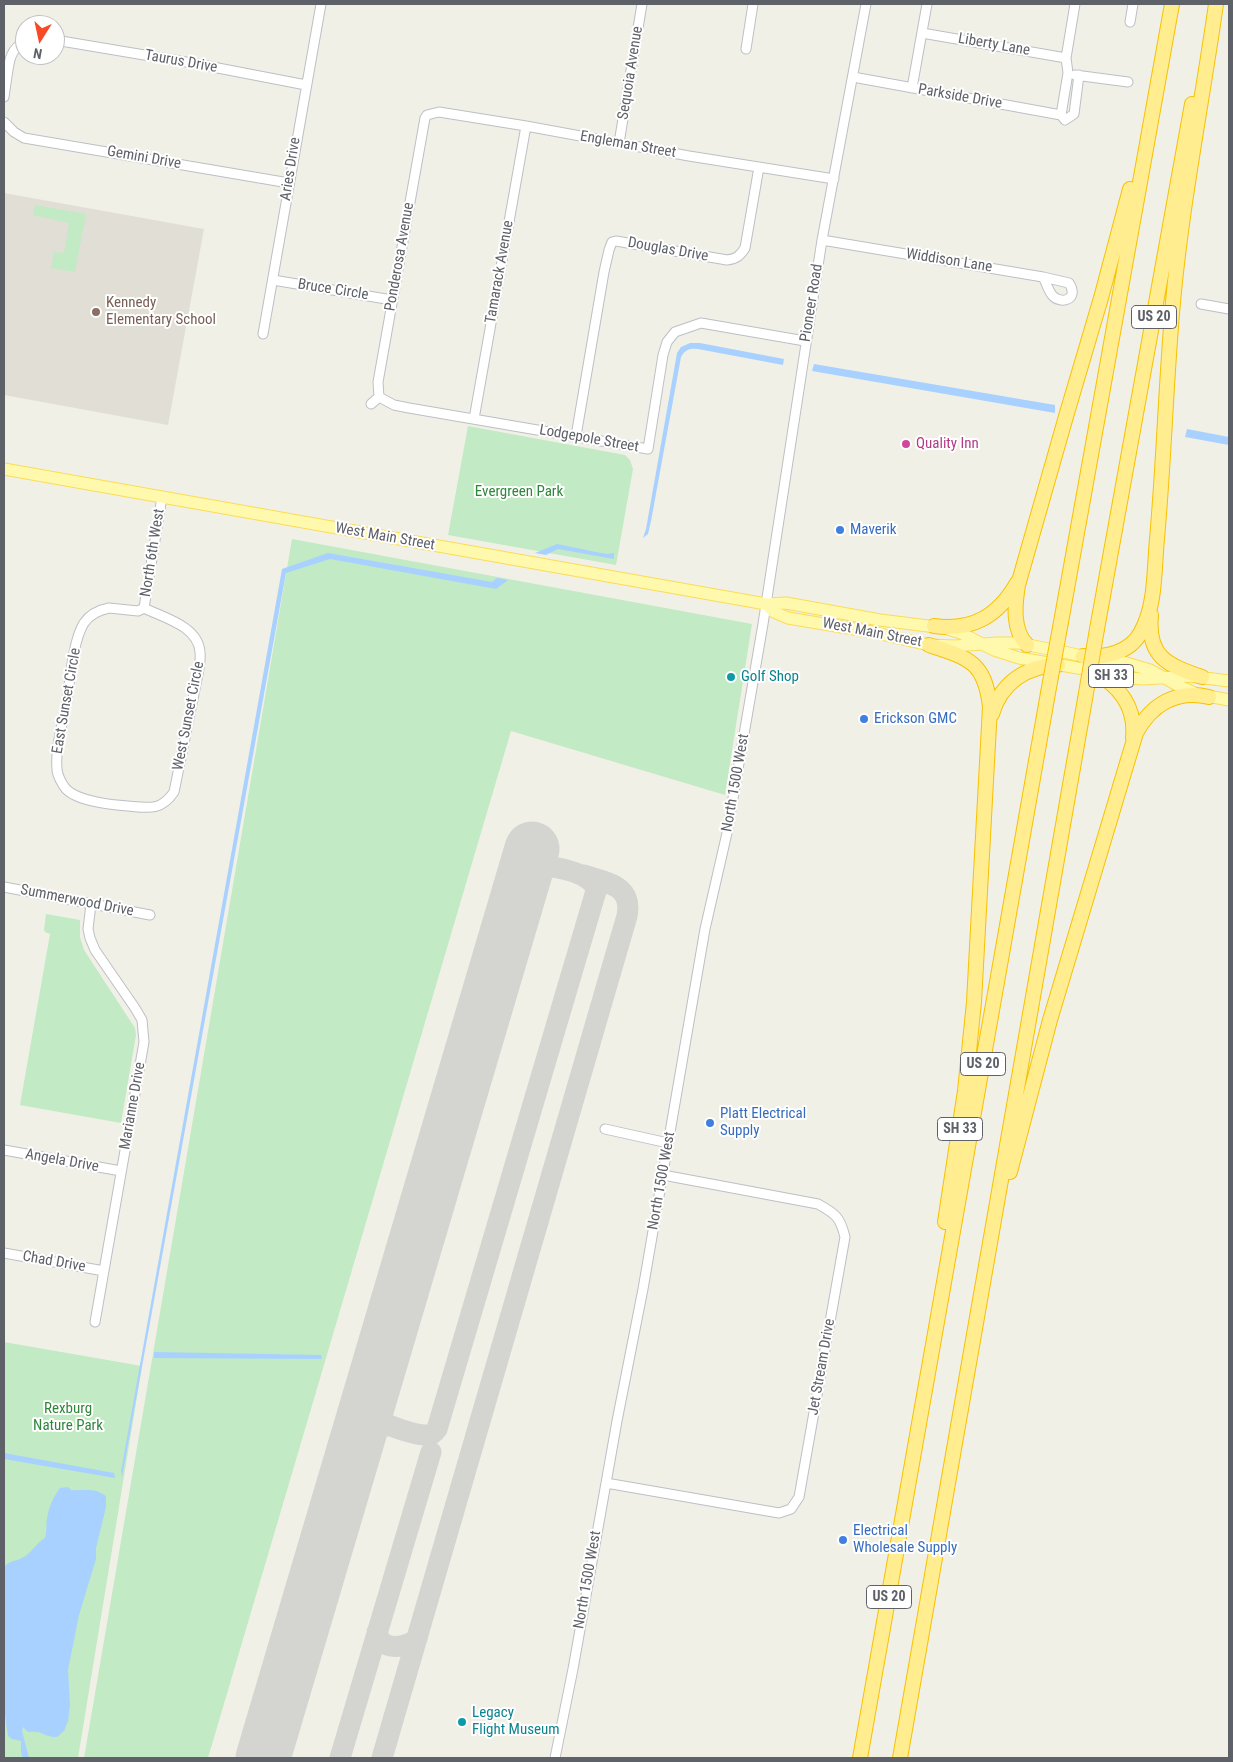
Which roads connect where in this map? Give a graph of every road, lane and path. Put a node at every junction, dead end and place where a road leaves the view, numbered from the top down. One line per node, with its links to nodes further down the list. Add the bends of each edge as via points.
1 (321, 4): 23 (street, Aries Drive)
2 (642, 4): 30 (street, Sequoia Avenue)
3 (753, 4): 15 (street)
4 (864, 4): 20 (street, Pioneer Road)
5 (927, 4): 12 (street)
6 (1075, 4): 16 (street)
7 (1134, 4): 11 (street)
8 (1172, 4): 17 (highway, US 20)
9 (1210, 4): 76 (highway, US 20, bridge)
10 (1216, 4): 49 (highway, via 1175,286)
11 (1130, 22)
12 (922, 33): 16 (street, Liberty Lane); 24 (street)
13 (65, 42): 23 (street, Taurus Drive)
14 (15, 47): 22 (street)
15 (746, 49)
16 (1066, 58): 18 (street)
17 (1160, 65): 48 (highway, via 1108,272); 79 (highway, US 20, bridge)
18 (1068, 73): 19 (street); 27 (street)
19 (1079, 75): 21 (street); 27 (street, via 1074,114)
20 (853, 77): 24 (street, Parkside Drive); 32 (street, Pioneer Road)
21 (1128, 82)
22 (5, 83): 25 (street)
23 (306, 85): 33 (street, Aries Drive)
24 (912, 88): 27 (street, Parkside Drive)
25 (4, 97)
26 (424, 118): 29 (street, Engleman Street, via 438,112); 37 (street, Ponderosa Avenue)
27 (1063, 118)
28 (4, 122): 33 (street, Gemini Drive, via 24,138)
29 (526, 126): 30 (street, Engleman Street); 44 (street, Tamarack Avenue)
30 (619, 143): 31 (street, Engleman Street)
31 (758, 167): 32 (street, Engleman Street); 45 (street, Douglas Drive, via 745,248 734,259 612,242)
32 (834, 179): 34 (street, Pioneer Road)
33 (289, 183): 36 (street, Aries Drive)
34 (822, 240): 35 (street, Widdison Lane); 41 (street, Pioneer Road)
35 (1043, 277)
36 (273, 280): 37 (street, Bruce Circle); 40 (street, Aries Drive)
37 (392, 300): 42 (street, Ponderosa Avenue, via 378,382)
38 (1201, 304): 39 (street)
39 (1229, 309)
40 (263, 334)
41 (805, 341): 45 (street, Lodgepole Street, via 701,323 675,332 663,355 648,449); 50 (street, Pioneer Road)
42 (379, 397): 43 (street); 44 (street, Lodgepole Street, via 394,405)
43 (371, 404)
44 (474, 419): 45 (street, Lodgepole Street)
45 (576, 436)
46 (4, 469): 47 (main road, West Main Street)
47 (162, 497): 50 (main road, West Main Street); 51 (street, North 6th West)
48 (1022, 574): 52 (highway, via 1006,600 983,619 963,626); 54 (highway, via 1016,596 1016,619 1019,634)
49 (1153, 589): 56 (highway, via 1144,626 1131,645 1106,656); 59 (highway, via 1151,629 1156,648 1170,664)
50 (766, 604): 52 (main road, West Main Street, via 786,603); 55 (main road, West Main Street, via 788,618); 71 (street, North 1500 West, via 729,825 704,929)
51 (144, 608): 66 (street, West Sunset Circle, via 192,633 199,645 200,661 174,792 163,805 156,807); 66 (street, East Sunset Circle, via 109,608 88,618 83,625 56,762 57,772 66,789 73,794)
52 (934, 626): 53 (main road, West Main Street, via 962,633)
53 (982, 644): 54 (main road, West Main Street); 55 (main road, West Main Street); 57 (main road, West Main Street, via 1019,658)
54 (1027, 644): 56 (main road, West Main Street)
55 (929, 645): 64 (highway, via 963,657 979,670 989,697)
56 (1082, 656): 60 (main road, West Main Street, via 1132,664)
57 (1058, 665): 58 (main road, West Main Street / SH 33); 64 (highway, SH 33, via 1036,668 1014,680 996,703)
58 (1094, 672): 60 (main road, West Main Street / SH 33, via 1134,679); 65 (highway, via 1115,686 1126,699 1132,717)
59 (1202, 676): 60 (main road, West Main Street / SH 33); 61 (main road, West Main Street / SH 33)
60 (1164, 678): 62 (main road, West Main Street)
61 (1229, 681)
62 (1209, 697): 63 (main road, West Main Street); 65 (highway, via 1185,695 1162,702 1146,717)
63 (1229, 700)
64 (990, 727): 79 (highway, SH 33, via 970,1046)
65 (1132, 742): 76 (highway, via 1050,1020)
66 (118, 805)
67 (4, 887): 68 (street, Summerwood Drive)
68 (91, 904): 69 (street, Summerwood Drive); 73 (street, Marianne Drive, via 88,929 95,950 135,1008 144,1030)
69 (150, 914)
70 (605, 1129): 71 (street)
71 (668, 1144): 74 (street, North 1500 West)
72 (4, 1150): 73 (street, Angela Drive)
73 (121, 1171): 77 (street, Marianne Drive)
74 (663, 1175): 80 (street, North 1500 West); 80 (street, Jet Stream Drive, via 818,1204 841,1222 845,1237 799,1497 791,1509 779,1513)
75 (4, 1253): 77 (street, Chad Drive)
76 (985, 1267): 83 (highway, US 20)
77 (104, 1271): 78 (street, Marianne Drive)
78 (95, 1322)
79 (917, 1436): 82 (highway, US 20)
80 (606, 1482): 81 (street, North 1500 West)
81 (555, 1758)
82 (860, 1758)
83 (900, 1758)

